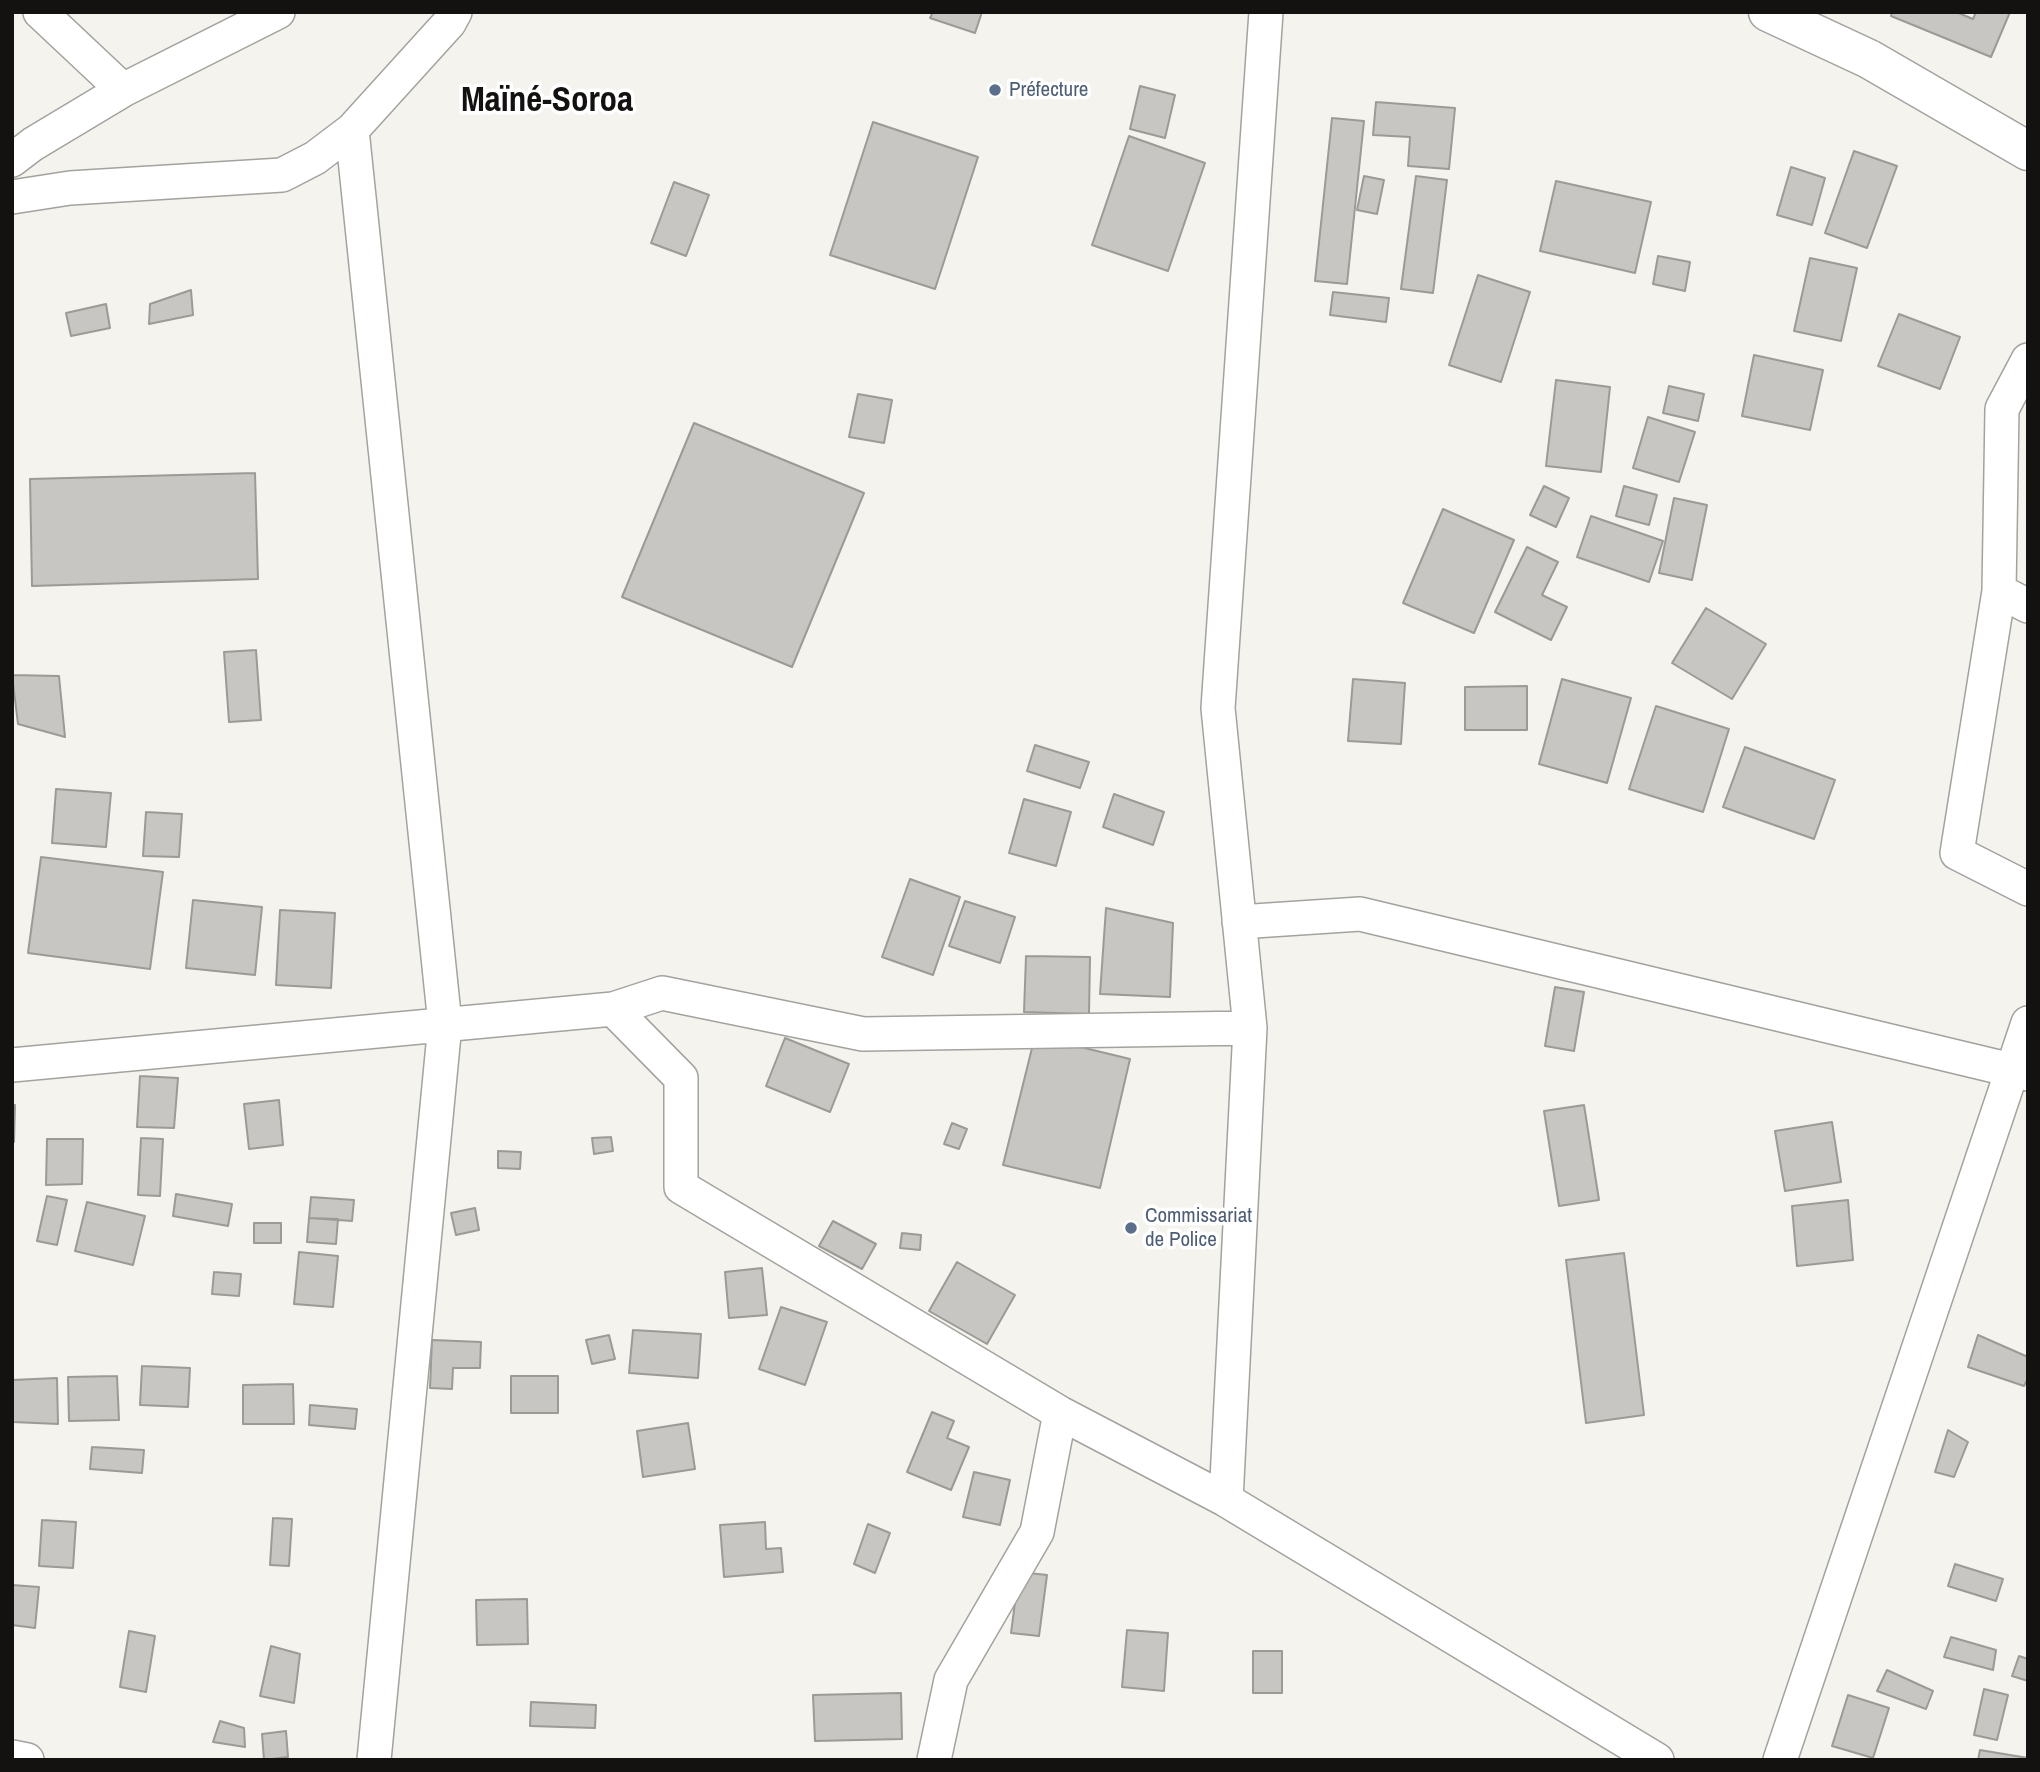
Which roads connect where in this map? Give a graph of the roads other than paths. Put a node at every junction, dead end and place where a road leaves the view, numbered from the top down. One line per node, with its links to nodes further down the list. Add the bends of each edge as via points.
1 (40, 12): 6 (street)
2 (278, 12): 6 (street)
3 (455, 12): 7 (street)
4 (1266, 12): 15 (street, via 1218,708)
5 (1768, 12): 8 (street, via 1869,59)
6 (123, 90): 9 (street)
7 (352, 130): 10 (street, via 282,175 70,188); 18 (street)
8 (2028, 151)
9 (12, 159)
10 (12, 197)
11 (2028, 360): 12 (street, via 2002,409)
12 (1999, 591): 13 (street); 14 (street, via 1957,853)
13 (2028, 606)
14 (2028, 889)
15 (1239, 922): 19 (street); 21 (street, via 1360,914)
16 (613, 1009): 18 (street); 19 (street, via 662,993 863,1034); 22 (street, via 681,1078 681,1187)
17 (2028, 1023): 21 (street)
18 (444, 1024): 20 (street); 26 (street)
19 (1250, 1028): 23 (street)
20 (12, 1065)
21 (2020, 1072): 29 (street)
22 (1059, 1413): 23 (street); 27 (street, via 1037,1532 951,1680)
23 (1226, 1500): 28 (street)
24 (12, 1757): 25 (street)
25 (27, 1760)
26 (374, 1760)
27 (934, 1760)
28 (1657, 1760)
29 (1780, 1760)

